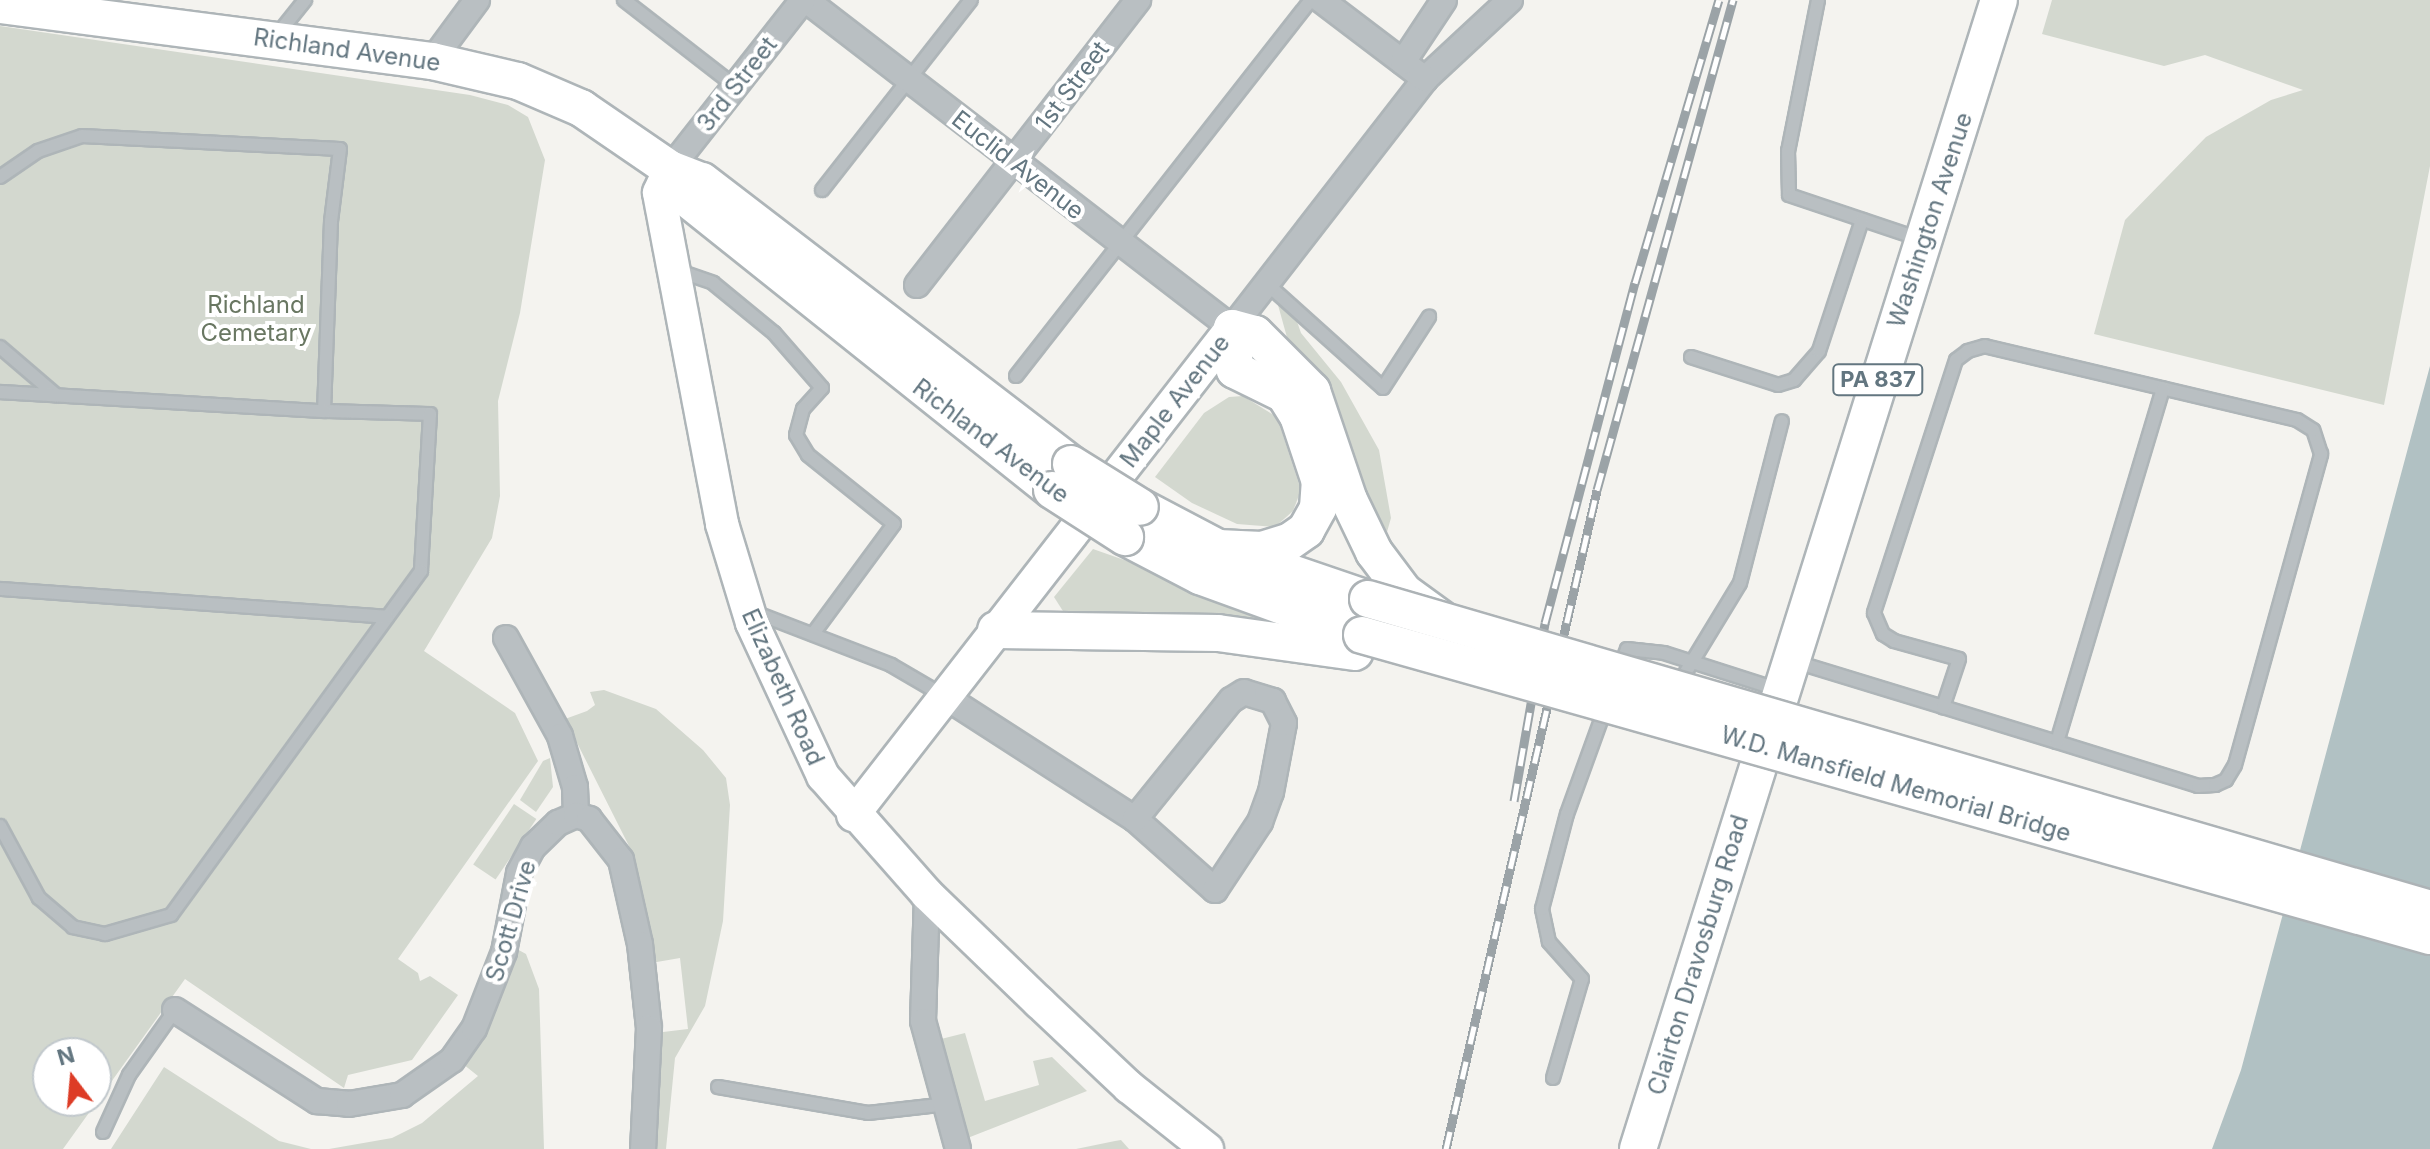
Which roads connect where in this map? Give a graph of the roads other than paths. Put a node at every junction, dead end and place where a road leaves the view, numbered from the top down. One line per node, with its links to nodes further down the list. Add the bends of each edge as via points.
1 (305, 0): 14 (lane)
2 (477, 0): 15 (street)
3 (624, 0): 19 (lane)
4 (804, 0): 17 (street, Euclid Avenue); 19 (street, 3rd Street)
5 (971, 0): 17 (lane)
6 (1138, 0): 20 (street, 1st Street)
7 (1311, 0): 26 (lane)
8 (1321, 0): 16 (street)
9 (1444, 0): 16 (street)
10 (1510, 0): 18 (street, Maple Avenue)
11 (1818, 0): 24 (lane, via 1788,151 1789,195)
12 (1999, 0): 25 (main road, Washington Avenue / PA 837)
13 (0, 5): 14 (main road, Richland Avenue)
14 (273, 39): 15 (main road, Richland Avenue)
15 (432, 61): 21 (main road, Richland Avenue, via 518,81 581,108)
16 (1403, 62): 18 (street)
17 (907, 79): 20 (street, Euclid Avenue); 23 (lane)
18 (1425, 79): 28 (street, Maple Avenue)
19 (735, 86): 21 (street, 3rd Street)
20 (1013, 163): 26 (street, Euclid Avenue); 29 (street, 1st Street)
21 (670, 169): 27 (main road, Elizabeth Road, via 659,193); 40 (main road, Richland Avenue, bridge, via 702,181 1061,477)
22 (0, 177): 38 (lane, via 26,157 82,136 340,149 331,221)
23 (822, 190)
24 (1862, 220): 25 (lane); 33 (lane, via 1819,351 1794,380 1778,385)
25 (1923, 240): 52 (main road, Washington Avenue / PA 837)
26 (1122, 245): 31 (street, Euclid Avenue); 34 (lane)
27 (676, 270): 44 (main road, Elizabeth Road, via 722,524); 48 (lane, via 713,283 774,333 822,388 803,409 796,435 808,455 894,524)
28 (1266, 283): 30 (lane, via 1383,388); 31 (street, Maple Avenue)
29 (917, 285)
30 (1429, 317)
31 (1232, 328): 41 (main road, via 1235,370 1284,394 1298,416 1320,482 1318,508 1306,530 1289,542 1262,550); 46 (main road, bridge, via 1255,334 1312,391 1349,500 1374,552 1404,592); 47 (main road, Maple Avenue)
32 (0, 347): 37 (lane)
33 (1691, 357)
34 (1016, 376)
35 (2163, 389): 54 (lane, via 1985,346 1956,360 1874,613 1883,634 1894,641 1959,659); 55 (lane); 55 (lane, via 2297,420 2319,439 2321,454 2235,765 2226,780 2198,786)
36 (0, 392): 37 (lane)
37 (56, 395): 38 (lane)
38 (324, 411): 45 (lane, via 430,414 421,571)
39 (1782, 421): 51 (lane, via 1740,583)
40 (1133, 522): 41 (main road, Richland Avenue); 50 (main road, Richland Avenue, via 1200,576)
41 (1218, 548): 43 (main road, Richland Avenue)
42 (0, 589): 45 (lane)
43 (1368, 599): 46 (main road, W.D. Mansfield Memorial Bridge, bridge)
44 (747, 610): 48 (lane); 58 (main road, Elizabeth Road, via 794,723 823,776)
45 (387, 617): 60 (lane, via 171,915 113,933 73,927 39,898)
46 (1449, 625): 62 (main road, W.D. Mansfield Memorial Bridge, bridge)
47 (996, 630): 50 (main road, via 1218,633); 53 (main road, Maple Avenue)
48 (813, 634): 53 (lane, via 891,665)
49 (506, 638): 57 (street, via 560,736 575,787)
50 (1359, 643): 56 (main road, W.D. Mansfield Memorial Bridge, bridge, via 1600,721)
51 (1690, 662): 52 (lane); 56 (lane, via 1679,681 1681,709); 65 (lane, via 1627,649 1567,814 1542,909 1549,942 1582,979)
52 (1784, 675): 54 (lane); 56 (main road, Washington Avenue / PA 837)
53 (944, 696): 58 (main road, Maple Avenue); 59 (street)
54 (1943, 707): 55 (lane)
55 (2057, 742)
56 (1768, 748): 63 (main road, W.D. Mansfield Memorial Bridge, bridge); 72 (main road, Clairton Dravosburg Road / PA 837)
57 (576, 815): 64 (street, Scott Drive, via 558,823 533,847 519,873 504,952 474,1029 452,1060 402,1095 349,1104 317,1101); 69 (street, via 589,819 621,860 640,944 649,1028)
58 (853, 815): 61 (main road, Elizabeth Road)
59 (1135, 819): 59 (street, via 1231,700 1244,692 1273,701 1284,723 1271,792 1260,822 1215,890)
60 (0, 826)
61 (927, 894): 67 (street, via 923,1021); 71 (main road, Elizabeth Road, via 1129,1087)
62 (2430, 909)
63 (2430, 936)
64 (175, 1010): 68 (lane, via 135,1064)
65 (1553, 1078)
66 (718, 1087): 67 (lane, via 868,1113)
67 (947, 1104): 70 (street)
68 (103, 1132)
69 (643, 1149)
70 (958, 1149)
71 (1207, 1149)
72 (1638, 1149)

